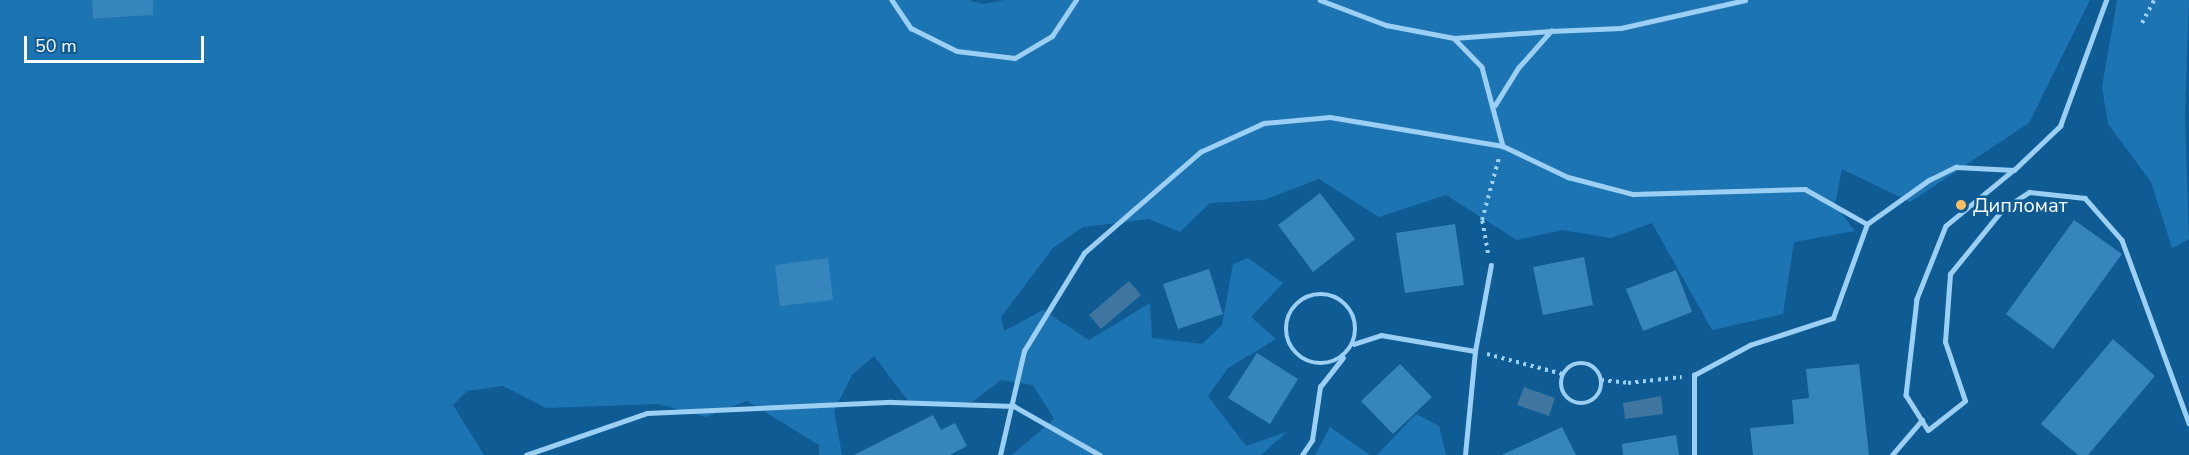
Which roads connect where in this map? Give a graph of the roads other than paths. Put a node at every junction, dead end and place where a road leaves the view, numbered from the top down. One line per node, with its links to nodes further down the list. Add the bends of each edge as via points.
1 (892, 0): 2 (lane, via 911,28 957,51 1015,58 1052,36)
2 (1076, 0)
3 (1320, 0): 7 (lane, via 1386,25)
4 (1745, 0): 6 (lane, via 1621,28)
5 (2106, 0): 10 (lane, via 2060,126)
6 (1551, 31): 7 (lane); 8 (lane, via 1518,68)
7 (1454, 38): 8 (lane, via 1482,67)
8 (1495, 105): 9 (lane)
9 (1503, 146): 11 (lane, via 1568,177 1633,194 1806,189); 16 (lane, via 1330,117 1264,123 1200,152 1084,253 1024,351)
10 (2014, 170): 11 (lane, via 1956,166); 17 (lane, via 1946,226 1917,299 1906,395)
11 (1867, 224): 24 (lane, via 1833,318 1750,345 1694,375)
12 (1491, 265): 14 (lane)
13 (1354, 344): 14 (lane, via 1381,335); 15 (lane); 15 (lane, via 1357,325 1351,308 1336,296 1318,293 1300,300 1288,314 1286,333 1292,350 1307,362 1325,365)
14 (1475, 351): 23 (lane)
15 (1343, 358): 22 (lane, via 1320,387 1312,441)
16 (1014, 406): 19 (lane, via 892,402 647,413); 20 (lane); 21 (lane)
17 (1922, 420): 18 (lane, via 1928,430 1965,401 1945,342 1950,274 2003,209 2029,192 2085,198 2122,240); 25 (lane)
18 (2189, 423)
19 (526, 455)
20 (1000, 455)
21 (1100, 455)
22 (1302, 455)
23 (1465, 455)
24 (1694, 455)
25 (1893, 455)

